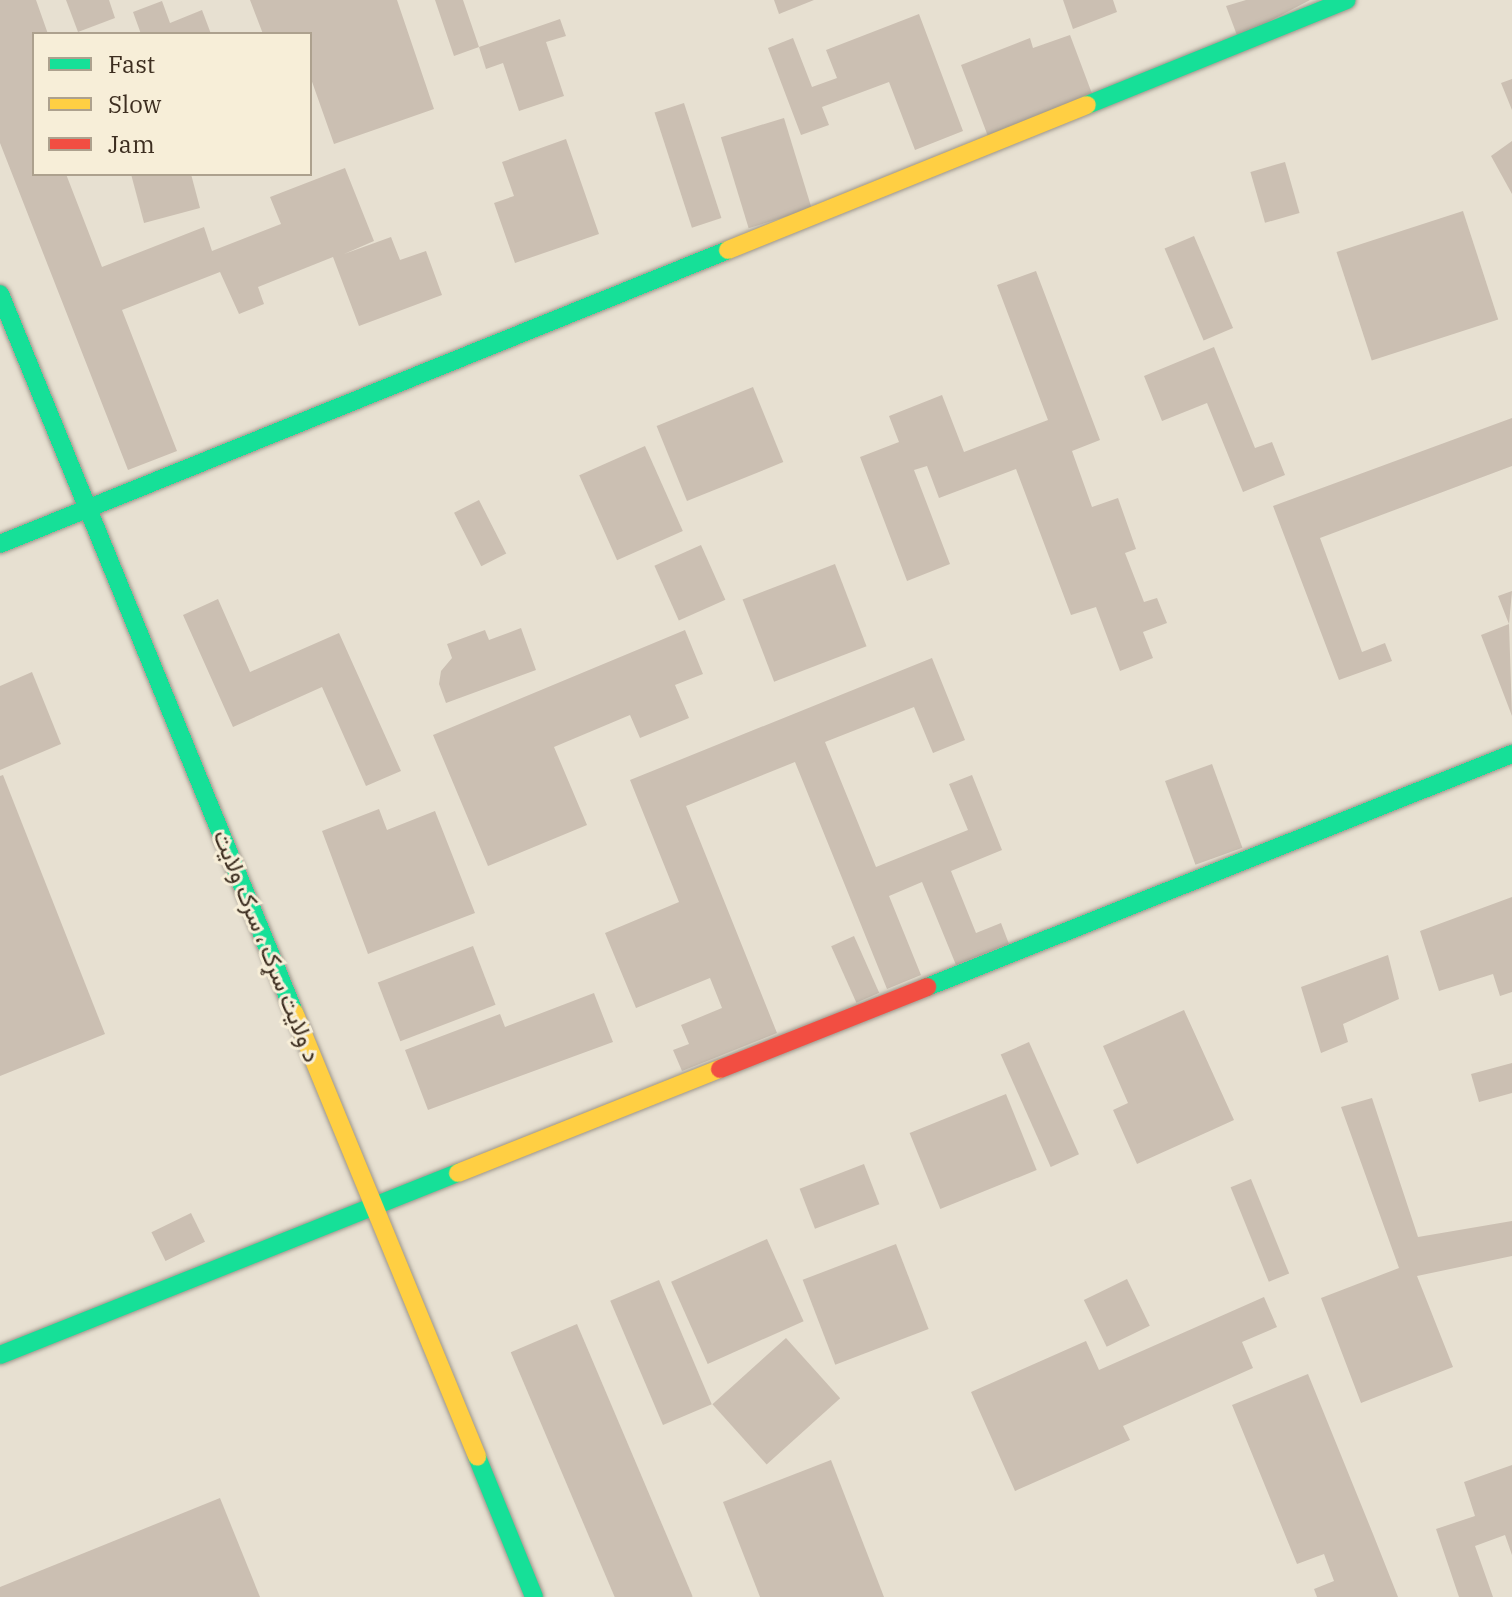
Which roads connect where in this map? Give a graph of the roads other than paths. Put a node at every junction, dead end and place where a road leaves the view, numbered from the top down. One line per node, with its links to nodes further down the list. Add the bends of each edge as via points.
1 (1347, 0): 3 (street)
2 (0, 294): 3 (street, د ولایت سړک ، سرک ولایت)
3 (88, 509): 4 (street); 6 (street, د ولایت سړک ، سرک ولایت)
4 (0, 544)
5 (1512, 754): 6 (street)
6 (374, 1206): 7 (street); 8 (street, د ولایت سړک ، سرک ولایت)
7 (0, 1355)
8 (534, 1597)

